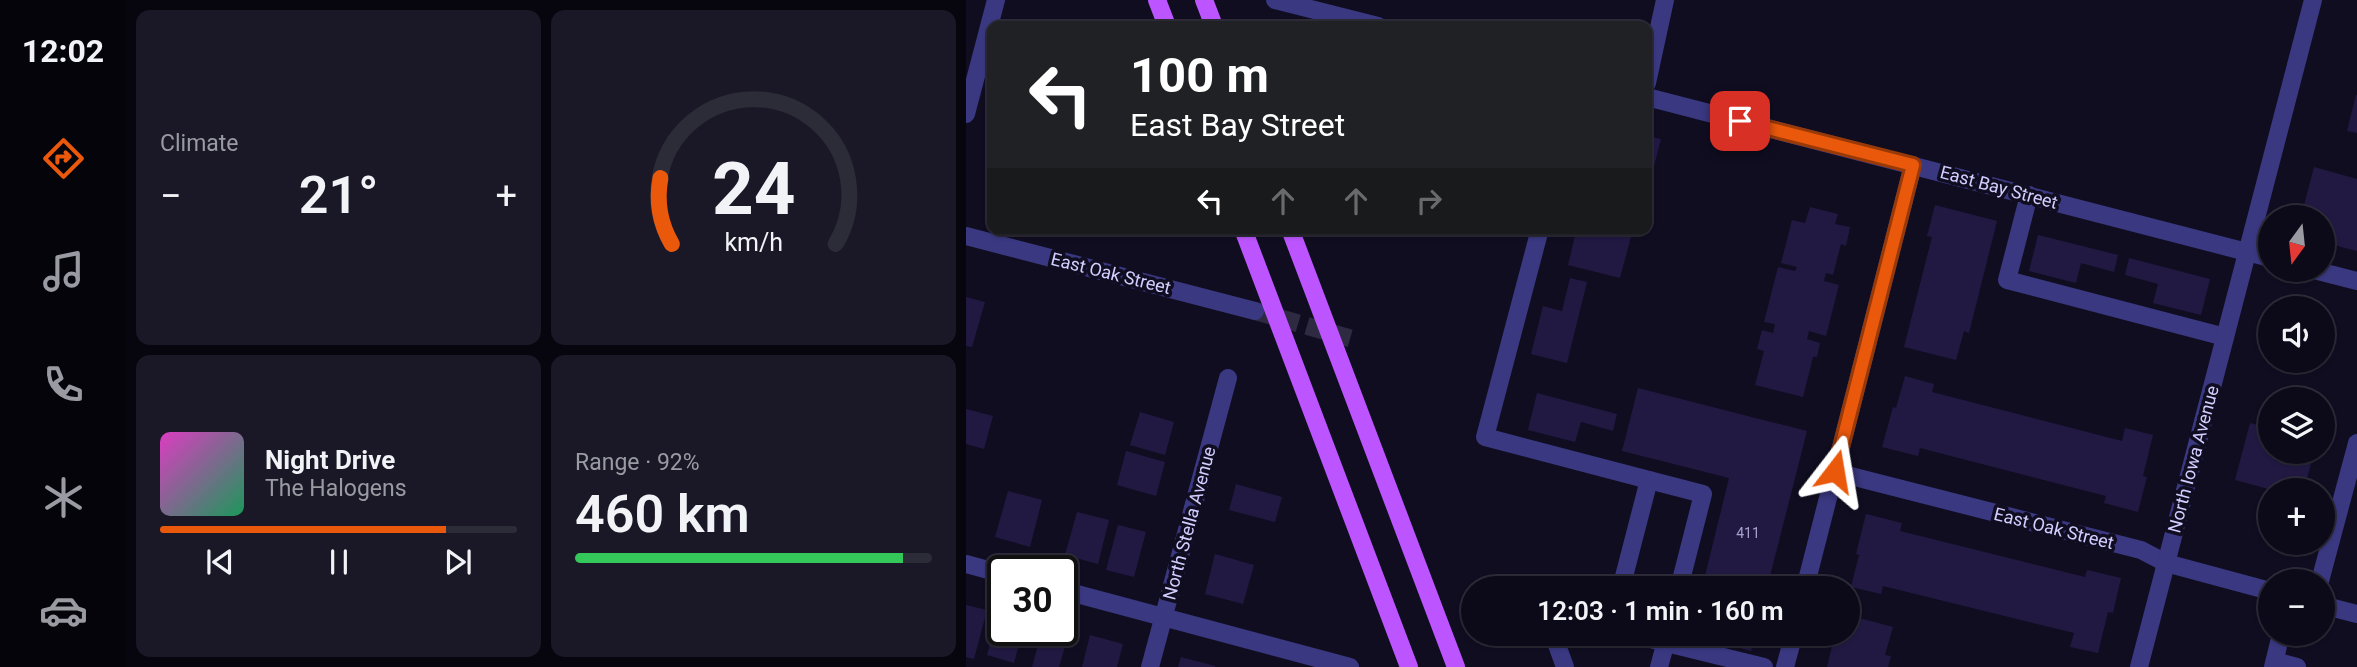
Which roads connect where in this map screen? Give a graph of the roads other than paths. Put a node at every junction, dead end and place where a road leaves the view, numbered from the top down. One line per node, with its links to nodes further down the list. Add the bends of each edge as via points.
1 (996, 0): 7 (street)
2 (1157, 0): 8 (main road)
3 (1204, 0): 9 (main road)
4 (1275, 0): 10 (street)
5 (1665, 0): 12 (street)
6 (2313, 0): 21 (street, North Iowa Avenue)
7 (990, 21)
8 (1165, 21)
9 (1211, 21)
10 (1358, 21)
11 (987, 34): 14 (street)
12 (1652, 60)
13 (1652, 98): 15 (street, East Bay Street)
14 (966, 114)
15 (1913, 165): 16 (street, East Bay Street); 29 (street)
16 (2029, 195): 21 (street, East Bay Street); 26 (street, via 2007,279)
17 (1245, 235): 51 (main road)
18 (1292, 235): 52 (main road)
19 (1538, 235): 30 (street, via 1485,437)
20 (966, 236): 25 (street, East Oak Street)
21 (2247, 252): 22 (street, East Bay Street); 26 (street, North Iowa Avenue)
22 (2258, 255)
23 (2335, 275): 24 (street)
24 (2357, 281)
25 (1255, 311)
26 (2225, 337): 31 (street, North Iowa Avenue)
27 (1228, 379): 42 (street, North Stella Avenue)
28 (2357, 443): 33 (street)
29 (1835, 471): 31 (street, East Oak Street, via 2141,550); 37 (street)
30 (1648, 480): 35 (street); 36 (street, via 1703,494)
31 (2166, 563): 38 (street, East Oak Street); 57 (street, North Iowa Avenue)
32 (966, 564): 34 (street)
33 (2323, 569)
34 (987, 570)
35 (1624, 576)
36 (1682, 576)
37 (1808, 576)
38 (2258, 588)
39 (1078, 594): 42 (street)
40 (2335, 608): 41 (street)
41 (2357, 614)
42 (1163, 618): 49 (street, North Stella Avenue); 50 (street)
43 (1557, 646): 53 (street)
44 (1665, 646): 54 (street)
45 (1694, 646): 55 (street)
46 (1791, 646): 56 (street)
47 (2278, 646): 48 (street)
48 (2274, 664): 58 (street)
49 (1150, 667)
50 (1350, 667)
51 (1409, 667)
52 (1456, 667)
53 (1565, 667)
54 (1659, 667)
55 (1764, 667)
56 (1786, 667)
57 (2139, 667)
58 (2297, 667)

